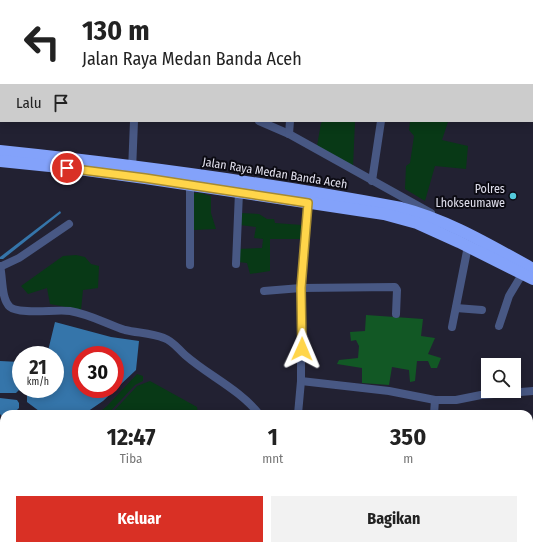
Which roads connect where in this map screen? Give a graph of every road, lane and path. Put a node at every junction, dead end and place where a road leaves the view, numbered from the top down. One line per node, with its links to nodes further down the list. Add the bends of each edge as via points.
1 (134, 122): 9 (street)
2 (261, 122): 5 (street)
3 (290, 122): 5 (street)
4 (380, 122): 10 (street)
5 (289, 134): 10 (street)
6 (0, 151): 8 (highway, Jalan Raya Medan Banda Aceh)
7 (0, 161): 8 (highway, Jalan Raya Medan Banda Aceh)
8 (56, 162): 9 (highway, Jalan Raya Medan Banda Aceh)
9 (132, 171): 11 (highway, Jalan Raya Medan Banda Aceh); 14 (highway, Jalan Raya Medan Banda Aceh, via 306,191 416,212)
10 (372, 181): 14 (street, via 431,213)
11 (190, 185): 12 (highway, Jalan Raya Medan Banda Aceh); 18 (street)
12 (239, 192): 13 (highway, Jalan Raya Medan Banda Aceh); 17 (street)
13 (308, 203): 16 (highway, Jalan Raya Medan Banda Aceh, via 407,219); 21 (street)
14 (442, 223): 20 (highway, Jalan Raya Medan Banda Aceh, via 464,232)
15 (69, 224): 19 (street, via 19,258)
16 (468, 246): 20 (highway, Jalan Raya Medan Banda Aceh); 23 (street)
17 (236, 264)
18 (190, 265)
19 (0, 267): 31 (street, via 4,297 11,308 23,311 69,311 125,330 165,338)
20 (529, 272): 26 (street, via 509,296)
21 (301, 288): 22 (street); 25 (street, via 395,287); 28 (street)
22 (264, 291)
23 (456, 308): 24 (street); 27 (street)
24 (482, 310)
25 (396, 314)
26 (499, 326)
27 (452, 327)
28 (301, 381): 30 (street, via 382,390); 32 (street)
29 (533, 391): 30 (street)
30 (435, 400): 33 (street)
31 (255, 410)
32 (298, 410)
33 (434, 410)

